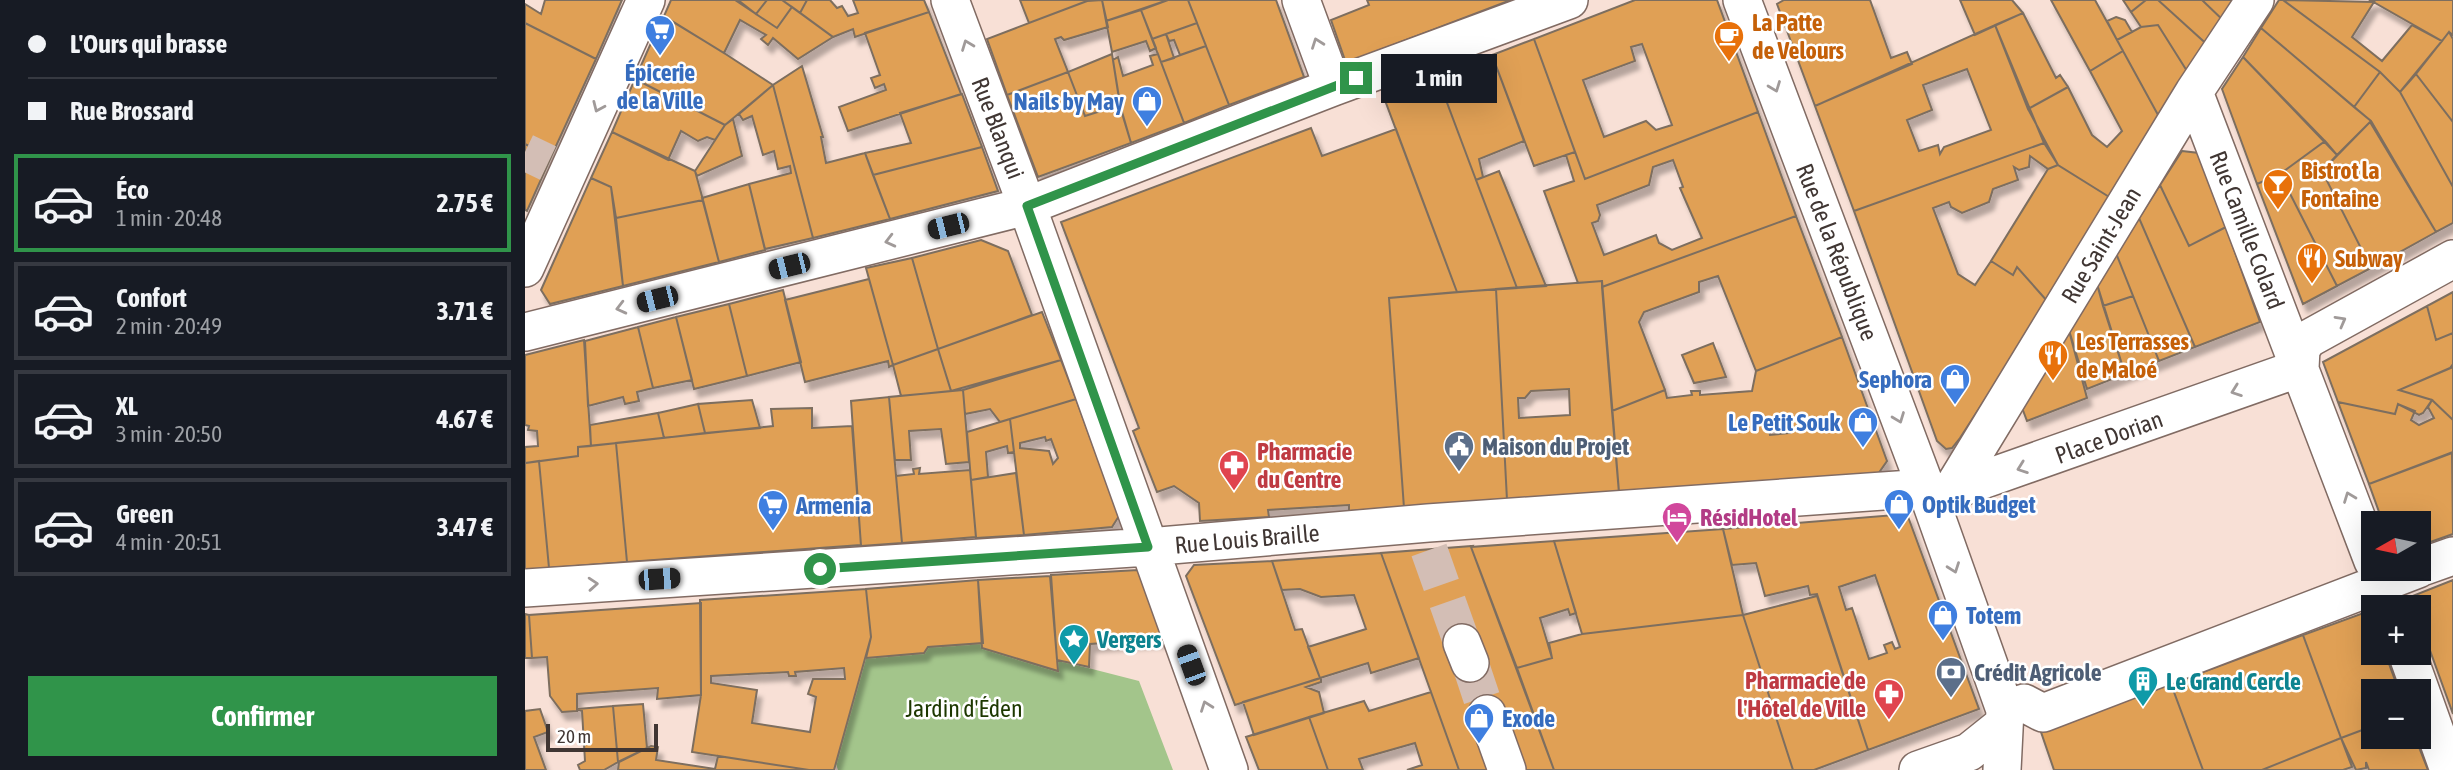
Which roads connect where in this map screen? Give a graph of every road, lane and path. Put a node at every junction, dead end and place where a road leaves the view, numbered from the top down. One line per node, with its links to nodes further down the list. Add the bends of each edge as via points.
1 (646, 0): 11 (street, one-way to 11, via 558,168)
2 (950, 0): 9 (street, Rue Blanqui, one-way to 2)
3 (1301, 0): 7 (street, one-way to 3)
4 (1569, 0): 7 (street)
5 (1742, 0): 14 (street, Rue de la République, one-way to 14)
6 (2255, 0): 8 (street, Rue Saint-Jean)
7 (1333, 87): 9 (street)
8 (2194, 92): 13 (street, Rue Camille Colard); 14 (street, Rue Saint-Jean)
9 (1027, 206): 12 (street, one-way to 12); 16 (street, Rue Blanqui)
10 (2453, 258): 13 (street, one-way to 10, via 2301,349 2308,340)
11 (525, 268)
12 (525, 332)
13 (2300, 368): 14 (street, Place Dorian, one-way to 14); 15 (street, one-way to 13)
14 (1936, 494): 16 (street, Rue Louis Braille, via 1429,536); 23 (street, one-way to 23)
15 (2361, 530)
16 (1148, 547): 20 (street, Rue Louis Braille, one-way to 16); 24 (street, Rue Blanqui, one-way to 16)
17 (2453, 556): 18 (street)
18 (2431, 564)
19 (2377, 581): 23 (street, via 2043,713 2024,703)
20 (525, 588)
21 (2411, 665): 30 (street)
22 (1487, 714): 25 (street)
23 (2005, 717): 26 (street, via 1969,752); 27 (street); 28 (street); 29 (street)
24 (1229, 770)
25 (1507, 770)
26 (1918, 770)
27 (1985, 770)
28 (2002, 770)
29 (2021, 770)
30 (2449, 770)

